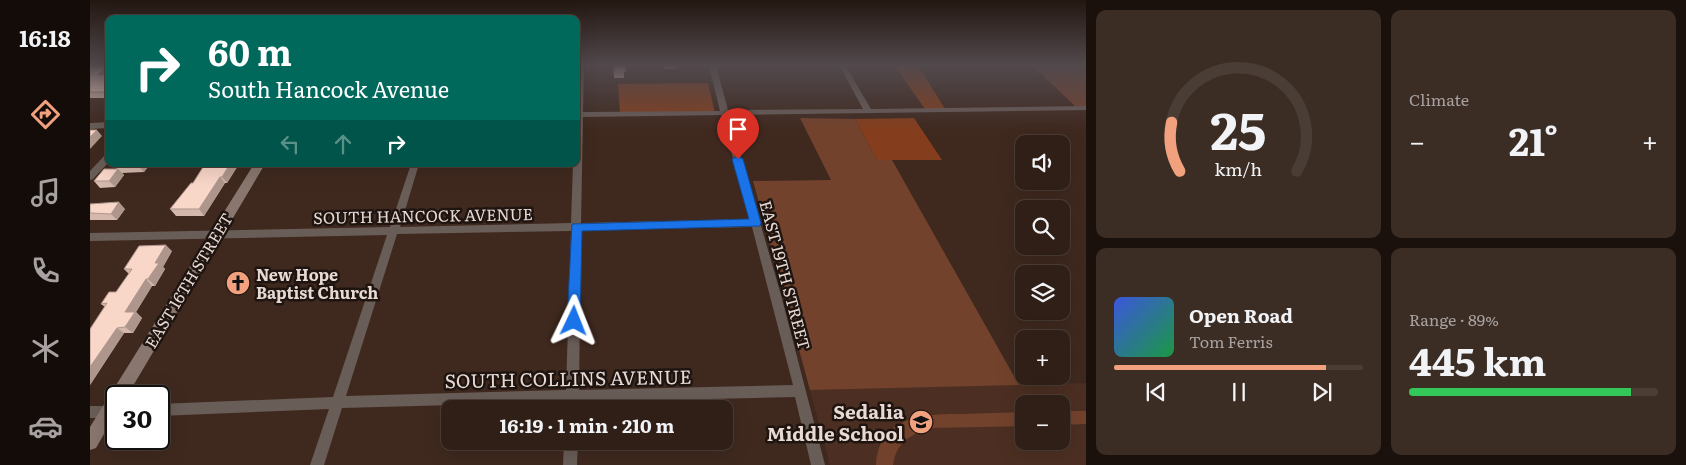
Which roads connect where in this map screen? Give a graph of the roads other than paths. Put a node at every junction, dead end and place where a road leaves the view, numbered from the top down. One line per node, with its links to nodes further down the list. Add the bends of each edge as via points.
1 (717, 87): 5 (street, EAST 19TH STREET)
2 (854, 87): 4 (street)
3 (1086, 108): 4 (street)
4 (868, 111): 5 (street)
5 (723, 112): 6 (street); 14 (street, EAST 19TH STREET)
6 (580, 116)
7 (105, 125): 8 (street)
8 (90, 126)
9 (105, 160): 13 (street)
10 (257, 167): 17 (street, EAST 16TH STREET)
11 (414, 167): 16 (street)
12 (577, 167): 15 (street)
13 (90, 177)
14 (756, 223): 15 (street, SOUTH HANCOCK AVENUE); 20 (street, EAST 19TH STREET)
15 (576, 227): 16 (street, SOUTH HANCOCK AVENUE); 21 (street)
16 (393, 231): 17 (street, SOUTH HANCOCK AVENUE); 24 (street)
17 (216, 235): 18 (street, SOUTH HANCOCK AVENUE); 19 (street, EAST 16TH STREET)
18 (90, 237)
19 (127, 385)
20 (800, 391): 22 (street, SOUTH COLLINS AVENUE); 33 (street, EAST 19TH STREET)
21 (572, 400)
22 (613, 400)
23 (441, 403): 24 (street, SOUTH COLLINS AVENUE)
24 (337, 404): 26 (street, SOUTH COLLINS AVENUE); 31 (street)
25 (105, 408): 27 (street)
26 (170, 410)
27 (90, 412)
28 (105, 420): 29 (street, EAST 16TH STREET)
29 (90, 442)
30 (571, 450): 32 (street)
31 (317, 465)
32 (570, 465)
33 (818, 465)

